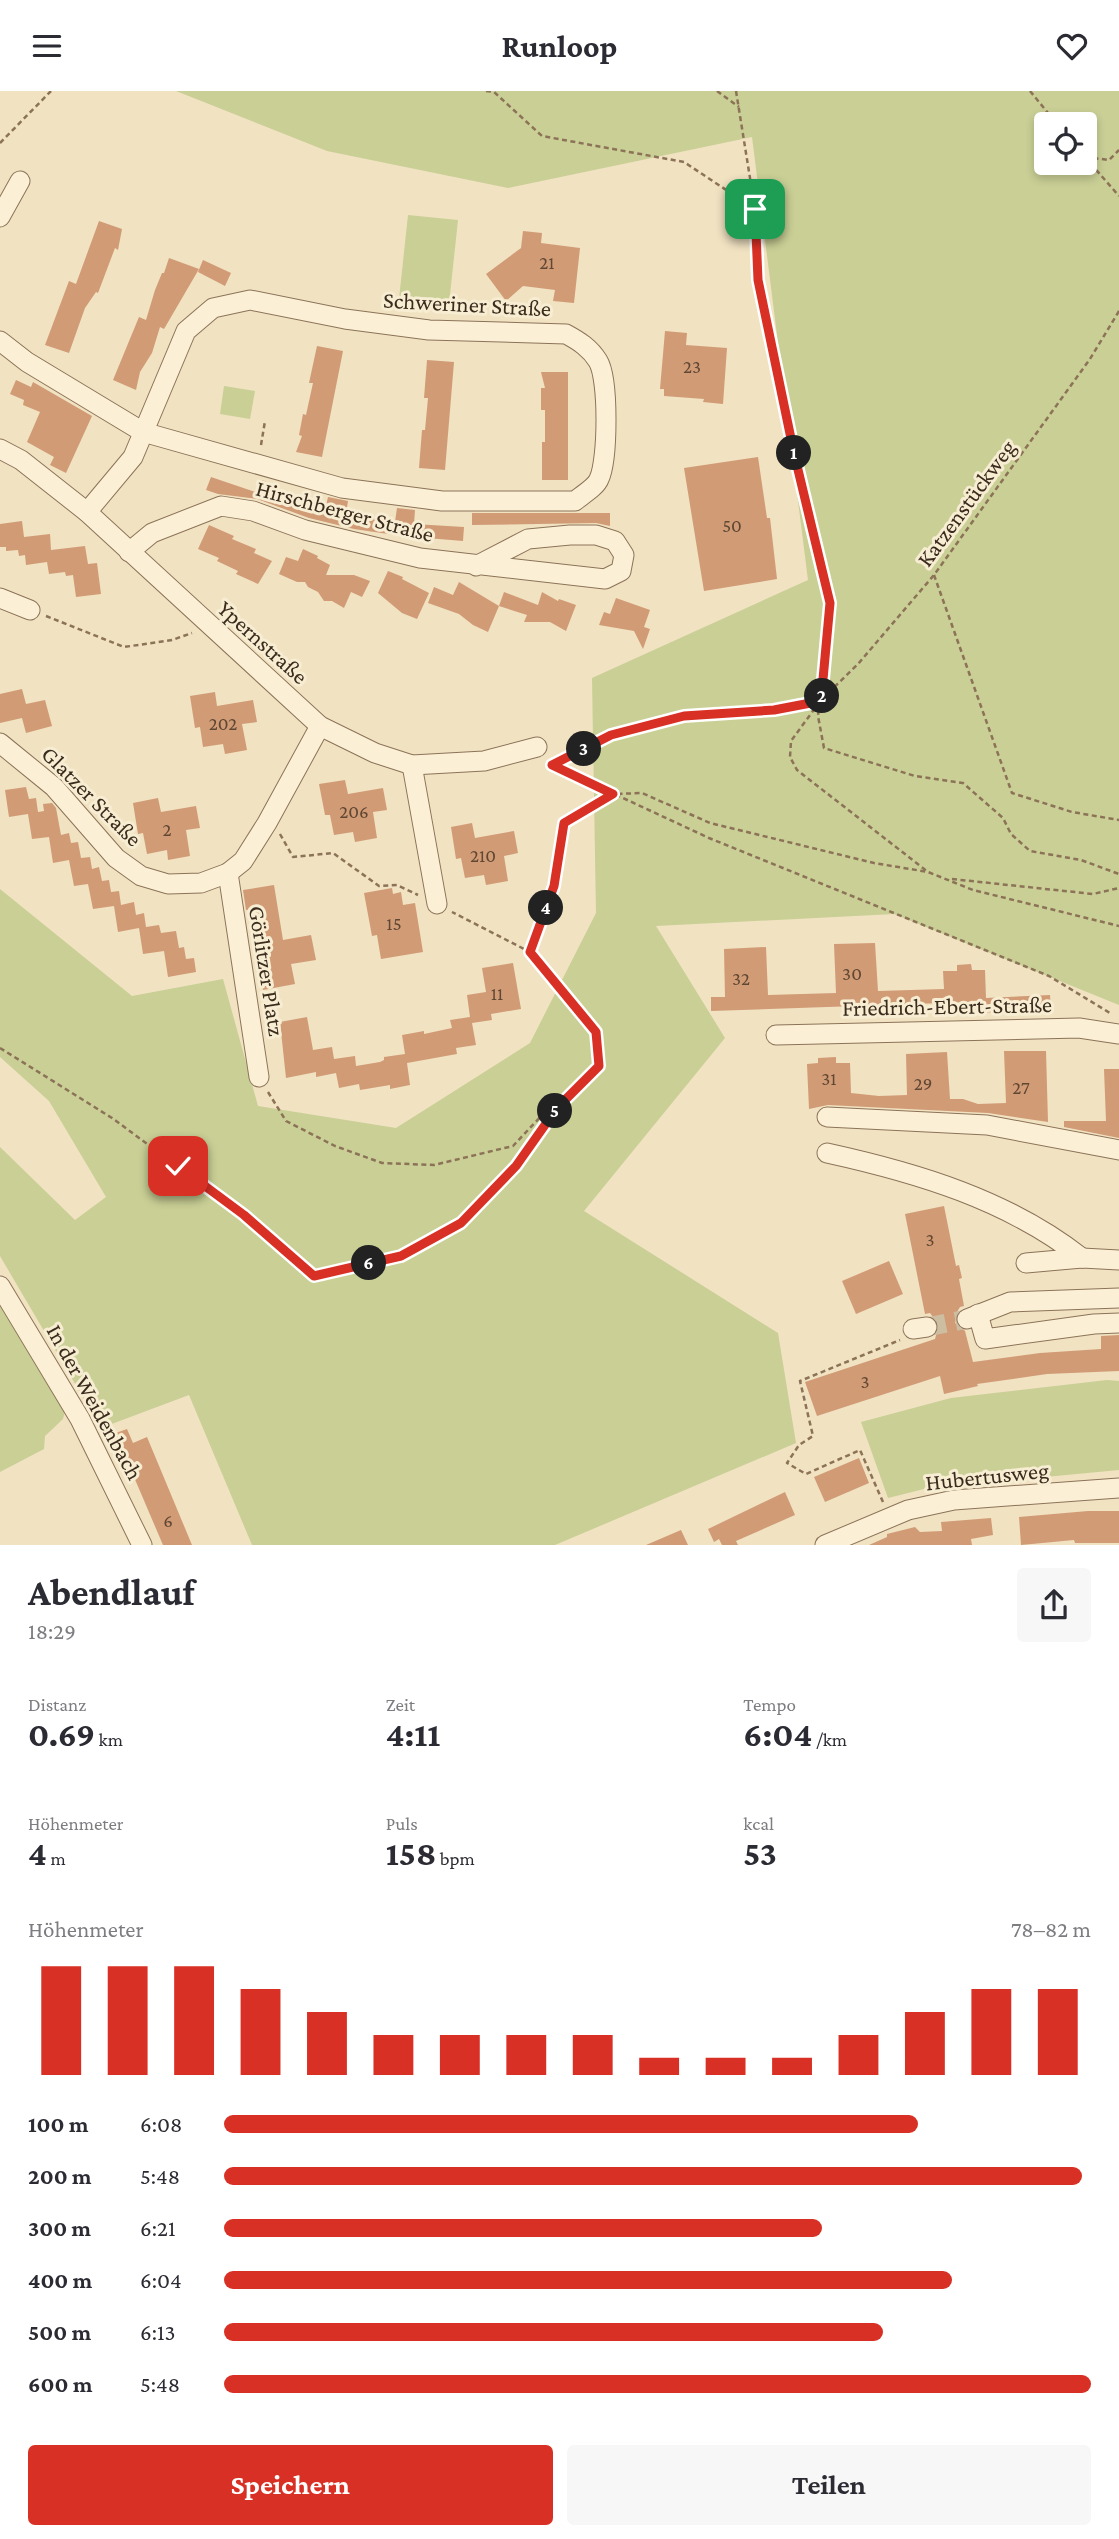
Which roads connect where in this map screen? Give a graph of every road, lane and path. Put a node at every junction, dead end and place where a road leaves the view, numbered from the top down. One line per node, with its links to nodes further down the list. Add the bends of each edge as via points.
1 (51, 91): 8 (path)
2 (486, 91): 14 (path, via 494,92 542,136 684,162)
3 (717, 91): 6 (path)
4 (736, 91): 6 (path)
5 (1030, 91): 7 (path)
6 (739, 107): 14 (path)
7 (1047, 112)
8 (0, 143)
9 (1119, 150): 10 (path, via 1109,160)
10 (1097, 158)
11 (1097, 171): 13 (path)
12 (20, 181): 15 (street)
13 (1119, 196)
14 (755, 209): 29 (path, via 758,280 830,603)
15 (0, 217)
16 (1119, 311): 25 (path, Katzenstückweg, via 1090,359)
17 (0, 341): 19 (street)
18 (265, 421): 21 (path)
19 (143, 432): 21 (street, Schweriner Straße); 21 (street, Schweriner Straße, via 186,331 213,308 250,300 429,330 566,334 584,344 600,363 606,447 599,481 575,501 442,501 342,488); 22 (street, Schweriner Straße, via 133,457)
20 (0, 449): 22 (street, Ypernstraße, via 22,460)
21 (257, 463)
22 (87, 512): 23 (street, Ypernstraße)
23 (129, 552): 24 (street, Hirschberger Straße, via 152,533 221,506 420,558); 30 (street, Ypernstraße)
24 (476, 566): 24 (street, Hirschberger Straße, via 605,579 621,571 624,555 615,541 570,535 528,539)
25 (934, 575): 29 (path, Katzenstückweg); 35 (path, via 1012,793 1072,813)
26 (0, 598): 27 (street)
27 (30, 610): 28 (path, via 124,647)
28 (172, 640)
29 (821, 701): 34 (path, via 774,710 684,716 611,735 552,765); 37 (path, Katzenstückweg, via 791,741 790,757 796,770); 39 (path, via 818,716 824,748 915,776 963,783 1003,818 1011,834 1030,851 1082,860)
30 (320, 726): 33 (street, Ypernstraße); 36 (street)
31 (0, 743): 38 (street, Glatzer Straße, via 54,786 116,858 141,876 168,884 201,883)
32 (537, 747): 33 (street, Ypernstraße, via 484,761)
33 (412, 765): 42 (street)
34 (613, 794): 37 (path, via 642,793 710,823); 44 (path, via 564,823 554,886); 45 (path, via 709,838 1049,976 1110,1013)
35 (1119, 820)
36 (267, 823): 38 (street, via 243,861); 42 (path, via 284,837 293,857 333,853 379,885 397,885)
37 (928, 872): 40 (path)
38 (228, 873): 49 (street, Görlitzer Platz)
39 (1119, 874)
40 (949, 879): 41 (path, via 1093,894); 43 (path, via 973,890)
41 (1119, 888)
42 (437, 904): 44 (path)
43 (1119, 926)
44 (530, 952): 50 (path, via 596,1032 599,1066)
45 (1106, 1019)
46 (1119, 1034): 47 (street, Friedrich-Ebert-Straße, via 1079,1028)
47 (776, 1035)
48 (0, 1048): 50 (path, via 112,1118 244,1215 314,1276 401,1256 461,1223 516,1166)
49 (259, 1077): 50 (path, via 286,1121 382,1163 434,1165 513,1146 544,1113)
50 (557, 1108)
51 (827, 1117): 52 (street, via 987,1125)
52 (1119, 1150)
53 (827, 1153): 54 (street, via 916,1175 976,1196 1059,1240)
54 (1082, 1258): 55 (street); 56 (street)
55 (1119, 1260)
56 (1026, 1263)
57 (0, 1286): 63 (street, In der Weidenbach, via 80,1419)
58 (1119, 1297): 59 (street, via 1010,1302 972,1316 985,1339)
59 (1119, 1324)
60 (920, 1328): 61 (path, via 800,1381 813,1436 799,1445 788,1463 806,1474 860,1450)
61 (875, 1484)
62 (1119, 1488): 64 (street, Hubertusweg, via 954,1500 908,1510)
63 (142, 1545)
64 (825, 1545)

